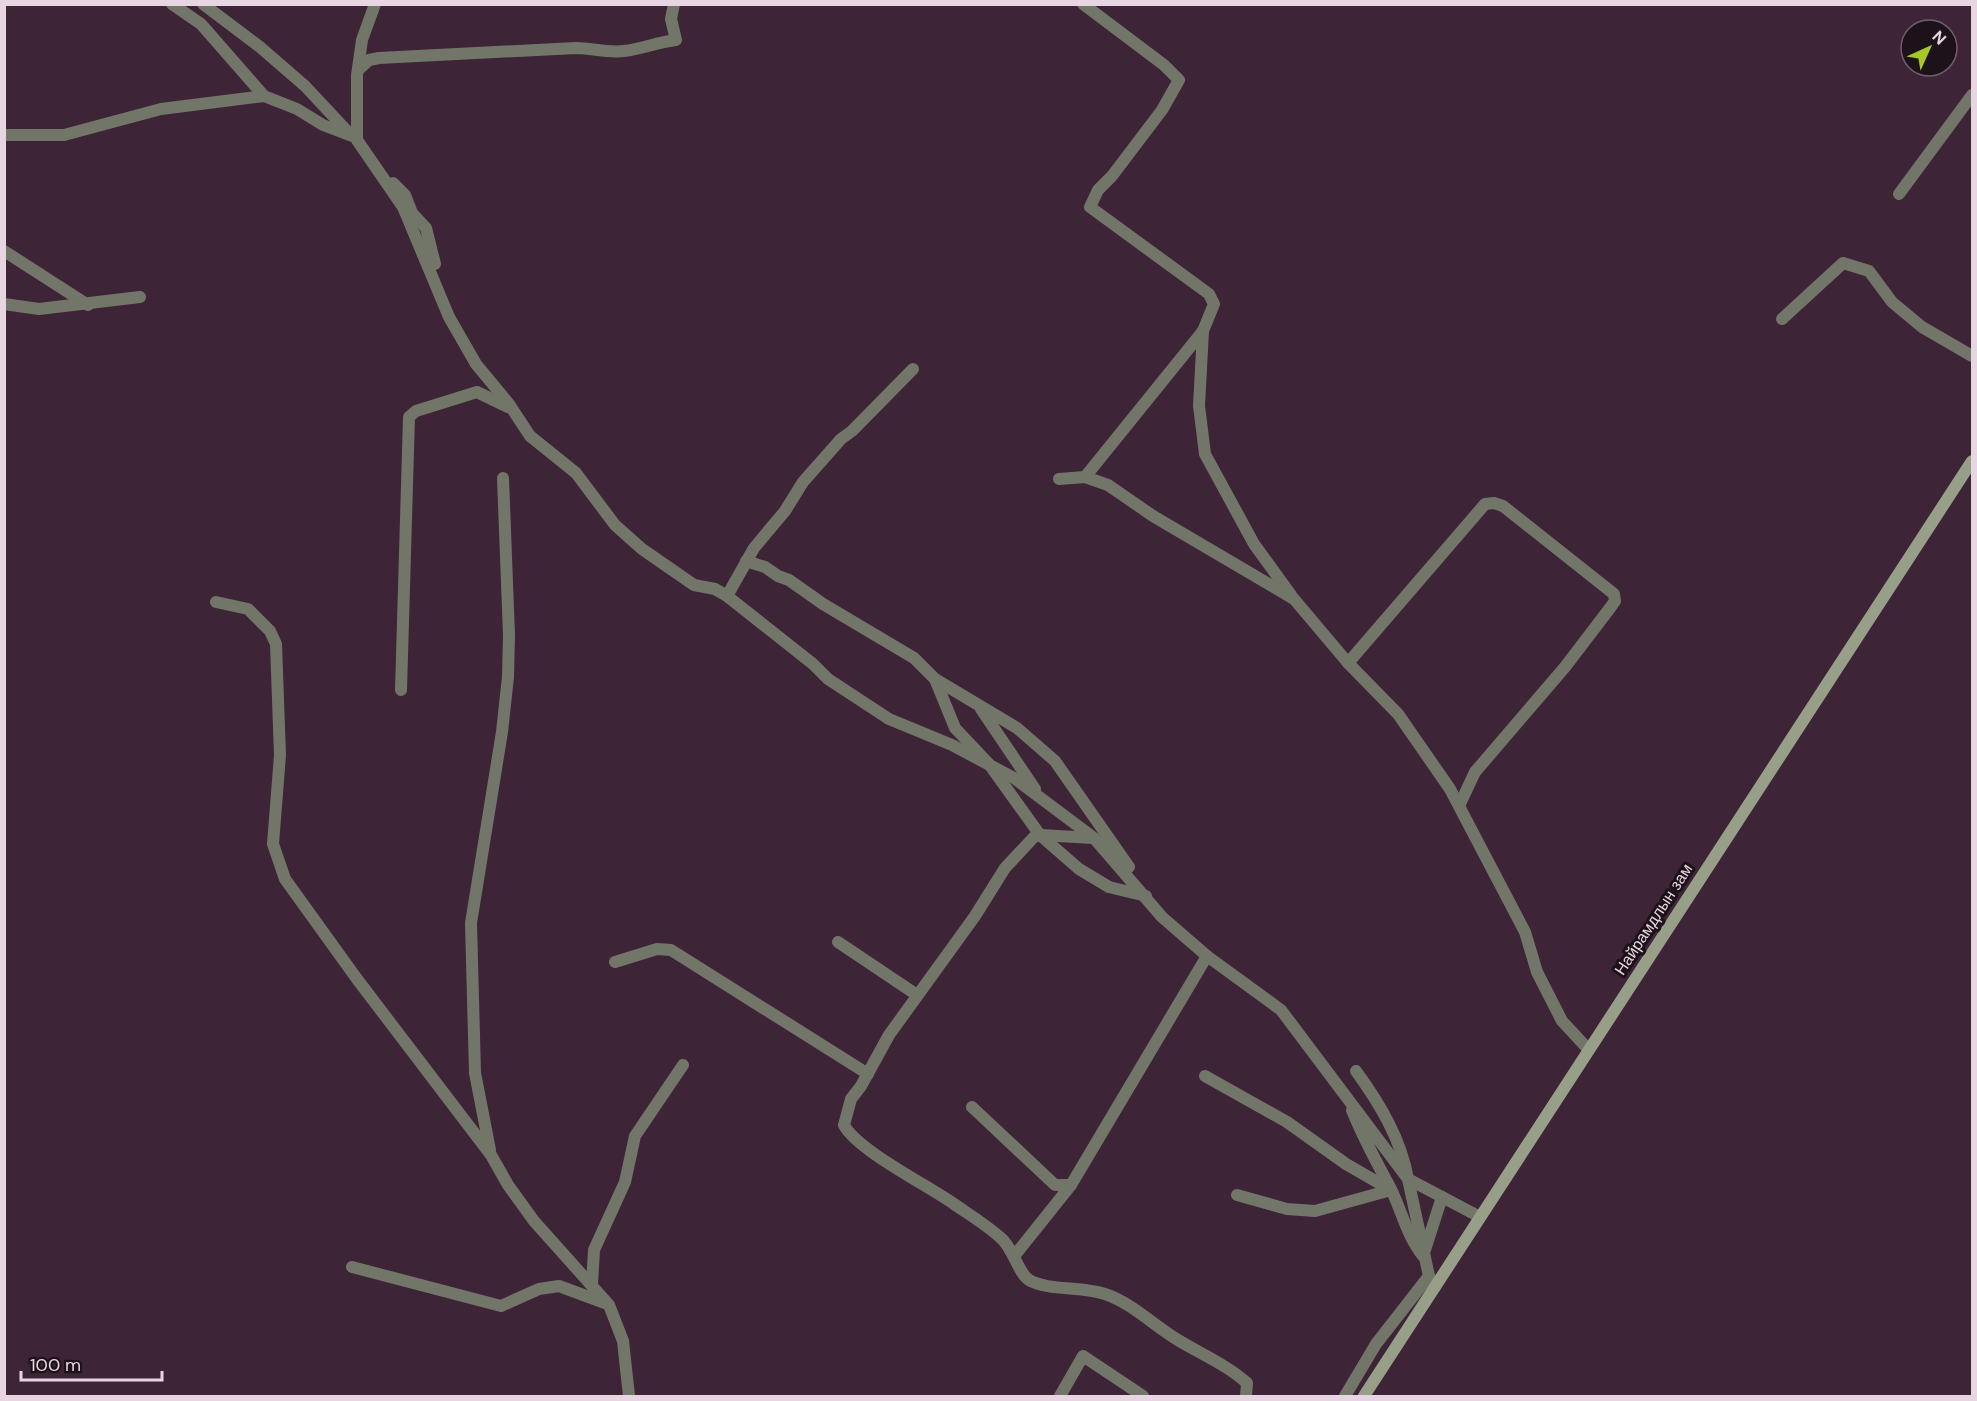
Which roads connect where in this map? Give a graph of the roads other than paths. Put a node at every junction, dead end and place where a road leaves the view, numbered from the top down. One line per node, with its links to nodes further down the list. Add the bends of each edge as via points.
1 (172, 4): 8 (street, via 201,24)
2 (203, 4): 10 (street, via 305,86)
3 (375, 4): 6 (street, via 362,40)
4 (674, 4): 6 (street, via 671,19 676,40 647,48 379,58 369,60)
5 (1083, 4): 17 (street, via 1179,80 1162,110 1098,190 1090,207 1209,294 1214,304)
6 (358, 70): 10 (street)
7 (1972, 95): 11 (street)
8 (264, 96): 9 (street, via 161,109 64,135); 10 (street)
9 (4, 135)
10 (355, 138): 20 (street, via 403,207 449,317 476,364)
11 (1899, 194)
12 (4, 251): 15 (street)
13 (140, 297): 15 (street)
14 (4, 304): 15 (street, via 39,309)
15 (88, 305)
16 (1782, 319): 18 (street, via 1843,263 1869,271 1892,302 1922,327)
17 (1203, 331): 22 (street); 27 (street, via 1200,406 1205,454 1254,544)
18 (1972, 356)
19 (914, 369): 25 (street, via 841,439 803,482)
20 (512, 408): 26 (street, via 536,443 569,467 603,513 634,542 694,585); 31 (street, via 477,392 416,411 409,417)
21 (1972, 461): 44 (main road, Найрамдлын зам)
22 (1085, 477): 24 (street); 27 (street, via 1108,485)
23 (503, 478): 51 (street, via 507,677 502,732 471,923 475,1073)
24 (1059, 479)
25 (746, 561): 26 (street); 30 (street, via 789,580 879,635 914,658)
26 (727, 596): 33 (street, via 828,679 889,719)
27 (1294, 599): 29 (street)
28 (216, 602): 51 (street, via 248,609 270,631 276,644 280,755 273,844 285,879)
29 (1348, 663): 35 (street, via 1398,714); 35 (street, via 1485,504 1503,506 1614,594 1615,601 1565,667 1475,772)
30 (935, 679): 32 (street); 33 (street, via 951,722)
31 (401, 690)
32 (979, 705): 34 (street); 38 (street, via 1017,728 1055,761 1124,859)
33 (989, 764): 34 (street); 36 (street)
34 (1041, 798): 37 (street)
35 (1460, 804): 44 (street, via 1525,932 1537,972 1562,1021)
36 (1040, 835): 37 (street); 39 (street, via 1079,869 1109,887); 43 (street, via 1005,868)
37 (1094, 838): 38 (street)
38 (1133, 882): 39 (street)
39 (1146, 896): 41 (street, via 1162,917)
40 (838, 942): 43 (street)
41 (1207, 956): 49 (street, via 1281,1010); 53 (street)
42 (615, 962): 47 (street, via 657,949 671,950)
43 (917, 995): 47 (street)
44 (1588, 1049): 57 (main road, Найрамдлын зам)
45 (683, 1065): 62 (street, via 635,1136 625,1182 594,1250)
46 (1356, 1071): 52 (street, via 1391,1129)
47 (868, 1074): 58 (street, via 851,1100 843,1125 849,1136 952,1202 1003,1239)
48 (1205, 1076): 54 (street, via 1287,1122)
49 (1349, 1101): 52 (street); 54 (street, via 1365,1144)
50 (972, 1107): 53 (street, via 1055,1185)
51 (491, 1155): 62 (street, via 534,1221)
52 (1408, 1179): 56 (street); 59 (street)
53 (1071, 1185): 58 (street)
54 (1391, 1190): 55 (street, via 1315,1211 1287,1209); 59 (street, via 1414,1244)
55 (1237, 1195)
56 (1442, 1197): 57 (street); 59 (street)
57 (1480, 1217): 61 (main road, Найрамдлын зам)
58 (1015, 1255): 67 (street, via 1027,1280 1094,1290 1120,1300 1176,1339 1236,1373 1247,1383)
59 (1425, 1255): 61 (street)
60 (352, 1267): 63 (street, via 501,1306 539,1289 559,1286)
61 (1432, 1281): 68 (street, via 1376,1344); 69 (main road, Найрамдлын зам)
62 (592, 1284): 63 (street)
63 (609, 1305): 64 (street, via 623,1341)
64 (629, 1396)
65 (1060, 1396): 66 (street, via 1083,1356)
66 (1143, 1396)
67 (1246, 1396)
68 (1345, 1396)
69 (1364, 1396)

